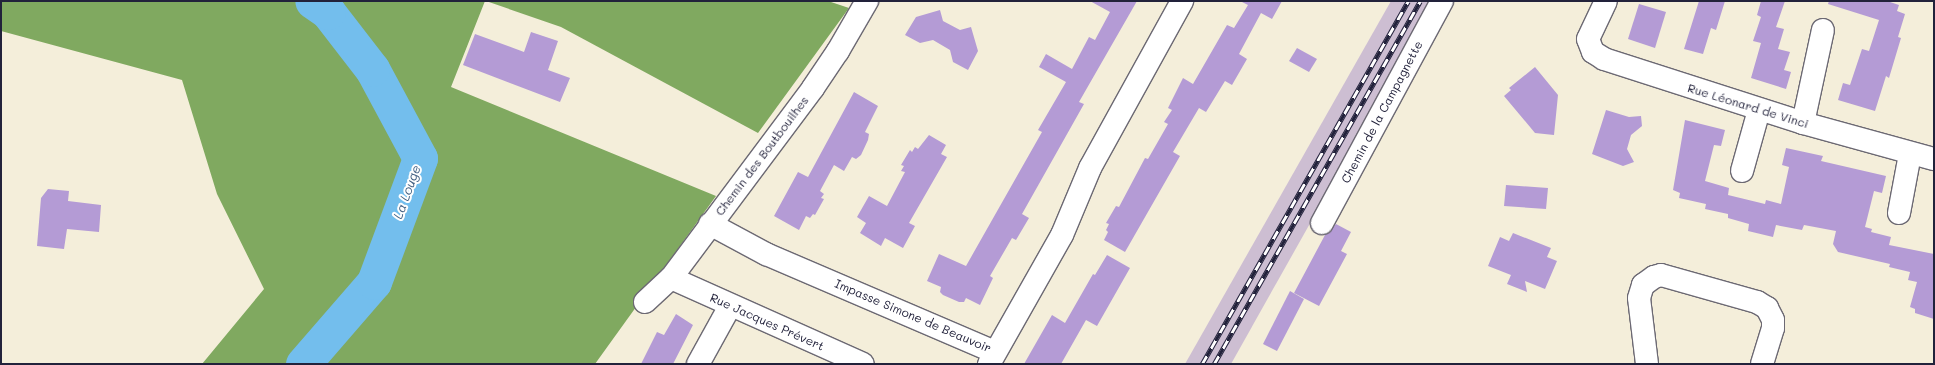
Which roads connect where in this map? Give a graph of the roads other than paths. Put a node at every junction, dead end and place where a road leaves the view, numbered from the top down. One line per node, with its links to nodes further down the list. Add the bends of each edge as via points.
1 (868, 1): 13 (street, Chemin des Boutbouilhes, via 813,88)
2 (1182, 1): 17 (street, Impasse Simone de Beauvoir, via 1096,156 1062,235)
3 (1442, 1): 12 (street, Chemin de la Campagnette)
4 (1606, 1): 6 (street, Rue Léonard de Vinci, via 1588,39 1593,52 1604,59)
5 (1823, 30): 7 (street)
6 (1759, 110): 7 (street, Rue Léonard de Vinci); 10 (street)
7 (1803, 123): 8 (street, Rue Léonard de Vinci)
8 (1910, 154): 9 (street, Rue Léonard de Vinci); 11 (street)
9 (1934, 159)
10 (1742, 171)
11 (1899, 213)
12 (1322, 223)
13 (710, 224): 14 (street, Chemin des Boutbouilhes); 17 (street, Impasse Simone de Beauvoir, via 766,254)
14 (671, 278): 15 (street, Chemin des Boutbouilhes); 16 (street, Rue Jacques Prévert)
15 (645, 302)
16 (730, 306): 18 (street); 19 (street, Rue Jacques Prévert)
17 (992, 358)
18 (698, 364)
19 (863, 364)
20 (1646, 364): 21 (street, via 1639,298 1648,280 1661,275 1757,302 1767,308 1773,320 1773,328)
21 (1762, 364)

